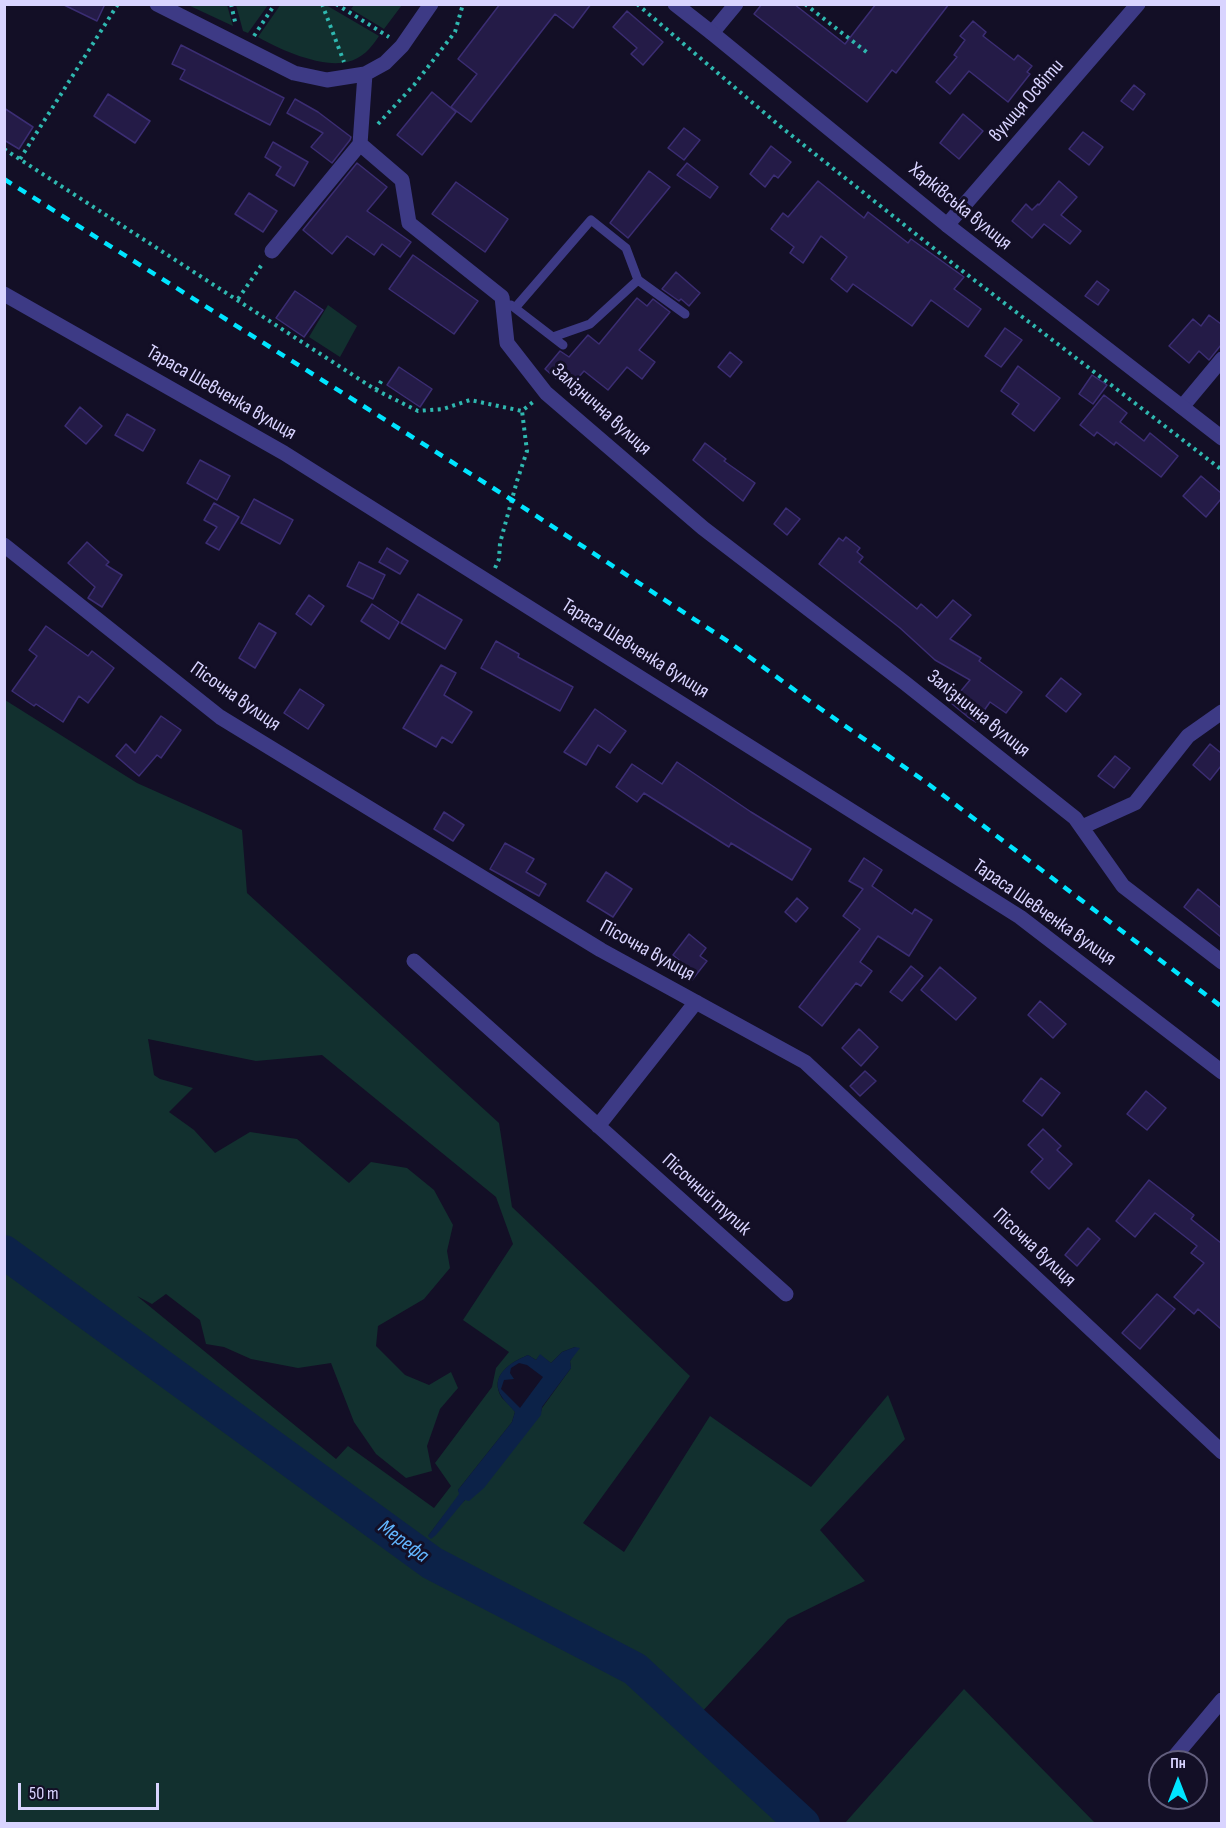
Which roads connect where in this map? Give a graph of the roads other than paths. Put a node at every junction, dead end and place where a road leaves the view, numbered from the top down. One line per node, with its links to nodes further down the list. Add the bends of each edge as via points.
1 (158, 4): 7 (street, via 294,72 327,80)
2 (431, 4): 7 (street, via 385,63)
3 (675, 4): 6 (street, Харківська вулиця)
4 (736, 4): 6 (street)
5 (1138, 4): 9 (street, вулиця Освіти)
6 (712, 33): 9 (street, Харківська вулиця)
7 (357, 76): 8 (street)
8 (360, 144): 10 (street); 13 (street, via 402,180 409,223)
9 (947, 225): 19 (street, Харківська вулиця)
10 (272, 251)
11 (638, 279): 14 (lane, via 626,248 591,220); 15 (lane); 16 (lane, via 590,324)
12 (4, 294): 27 (street, Тараса Шевченка вулиця, via 284,453 1020,916)
13 (502, 297): 14 (lane); 23 (street, Залізнична вулиця, via 507,343 546,393 703,528 905,682)
14 (515, 308): 16 (lane)
15 (685, 314)
16 (552, 337): 17 (lane)
17 (563, 345)
18 (1221, 359): 19 (street)
19 (1182, 407): 20 (street, Харківська вулиця)
20 (1221, 438)
21 (4, 545): 26 (street, Пісочна вулиця, via 220,717 601,950)
22 (1221, 711): 23 (street, via 1188,736 1135,803)
23 (1082, 827): 25 (street, Залізнична вулиця, via 1123,886)
24 (414, 962): 28 (street, Пісочний тупик)
25 (1221, 962)
26 (696, 1002): 28 (street); 30 (street, Пісочна вулиця, via 805,1062)
27 (1221, 1072)
28 (598, 1126): 29 (street, Пісочний тупик)
29 (786, 1294)
30 (1221, 1452)
31 (1221, 1700): 32 (street)
32 (1180, 1750)

